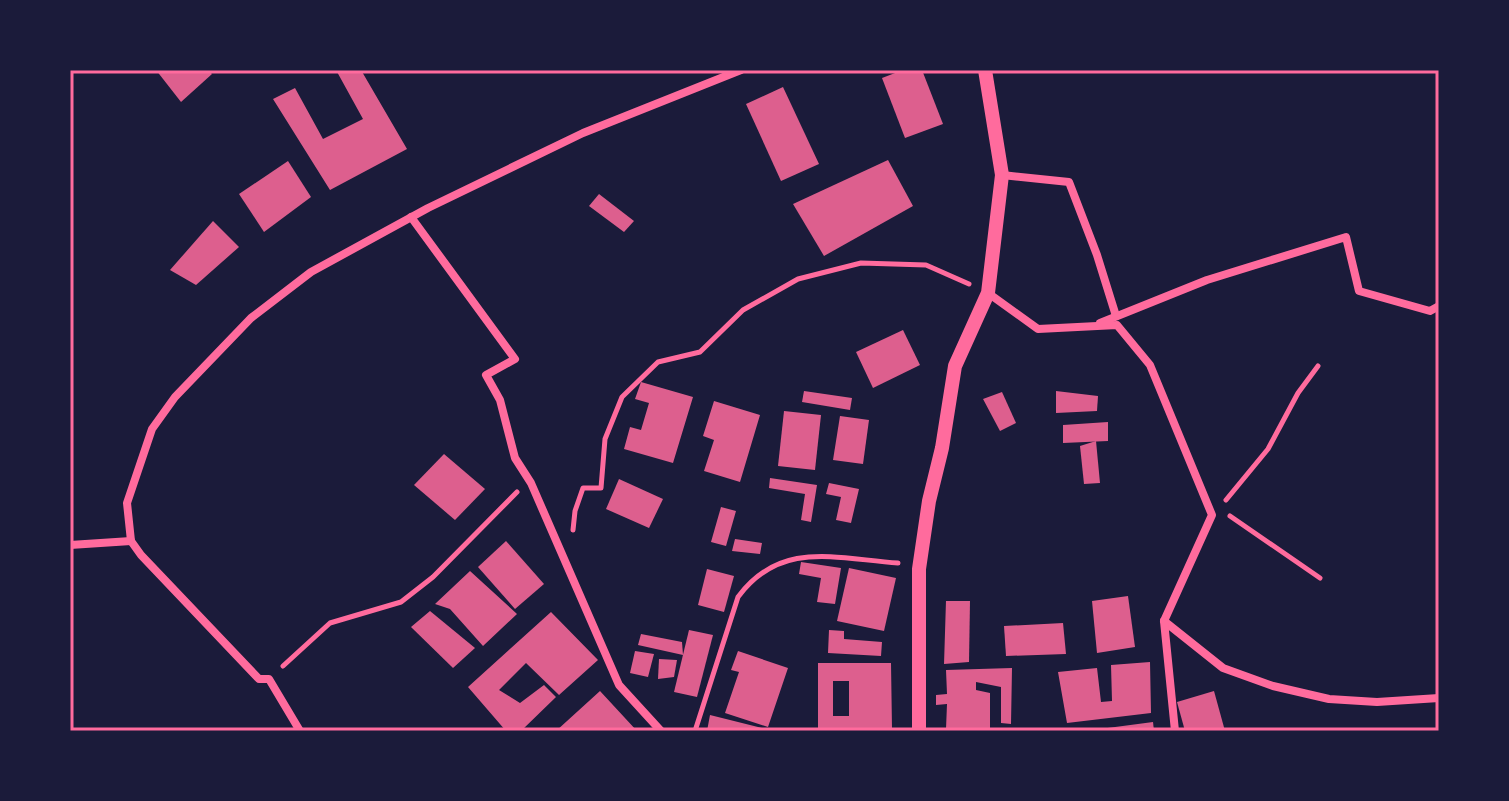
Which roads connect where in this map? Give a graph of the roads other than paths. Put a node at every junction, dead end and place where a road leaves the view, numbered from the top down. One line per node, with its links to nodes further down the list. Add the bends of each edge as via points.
1 (741, 70): 4 (street, via 583,133)
2 (985, 70): 3 (street)
3 (1002, 175): 5 (street); 7 (street, via 1069,182)
4 (411, 217): 9 (street, via 311,272 251,318 175,397 152,429 127,503); 14 (street, via 515,359 486,375 500,400 515,458 531,483 619,685)
5 (988, 293): 8 (street, via 1038,329); 15 (street, via 955,366 920,564)
6 (1439, 306): 7 (street, via 1430,311 1359,291 1346,237 1207,280)
7 (1116, 316): 8 (street)
8 (1092, 326): 11 (street, via 1117,325 1150,365 1212,515)
9 (131, 541): 10 (street); 13 (street, via 259,679 269,679)
10 (70, 545)
11 (1164, 621): 12 (street, via 1223,668 1273,686 1329,699); 16 (street)
12 (1439, 698)
13 (300, 731)
14 (661, 731)
15 (919, 731)
16 (1175, 731)

